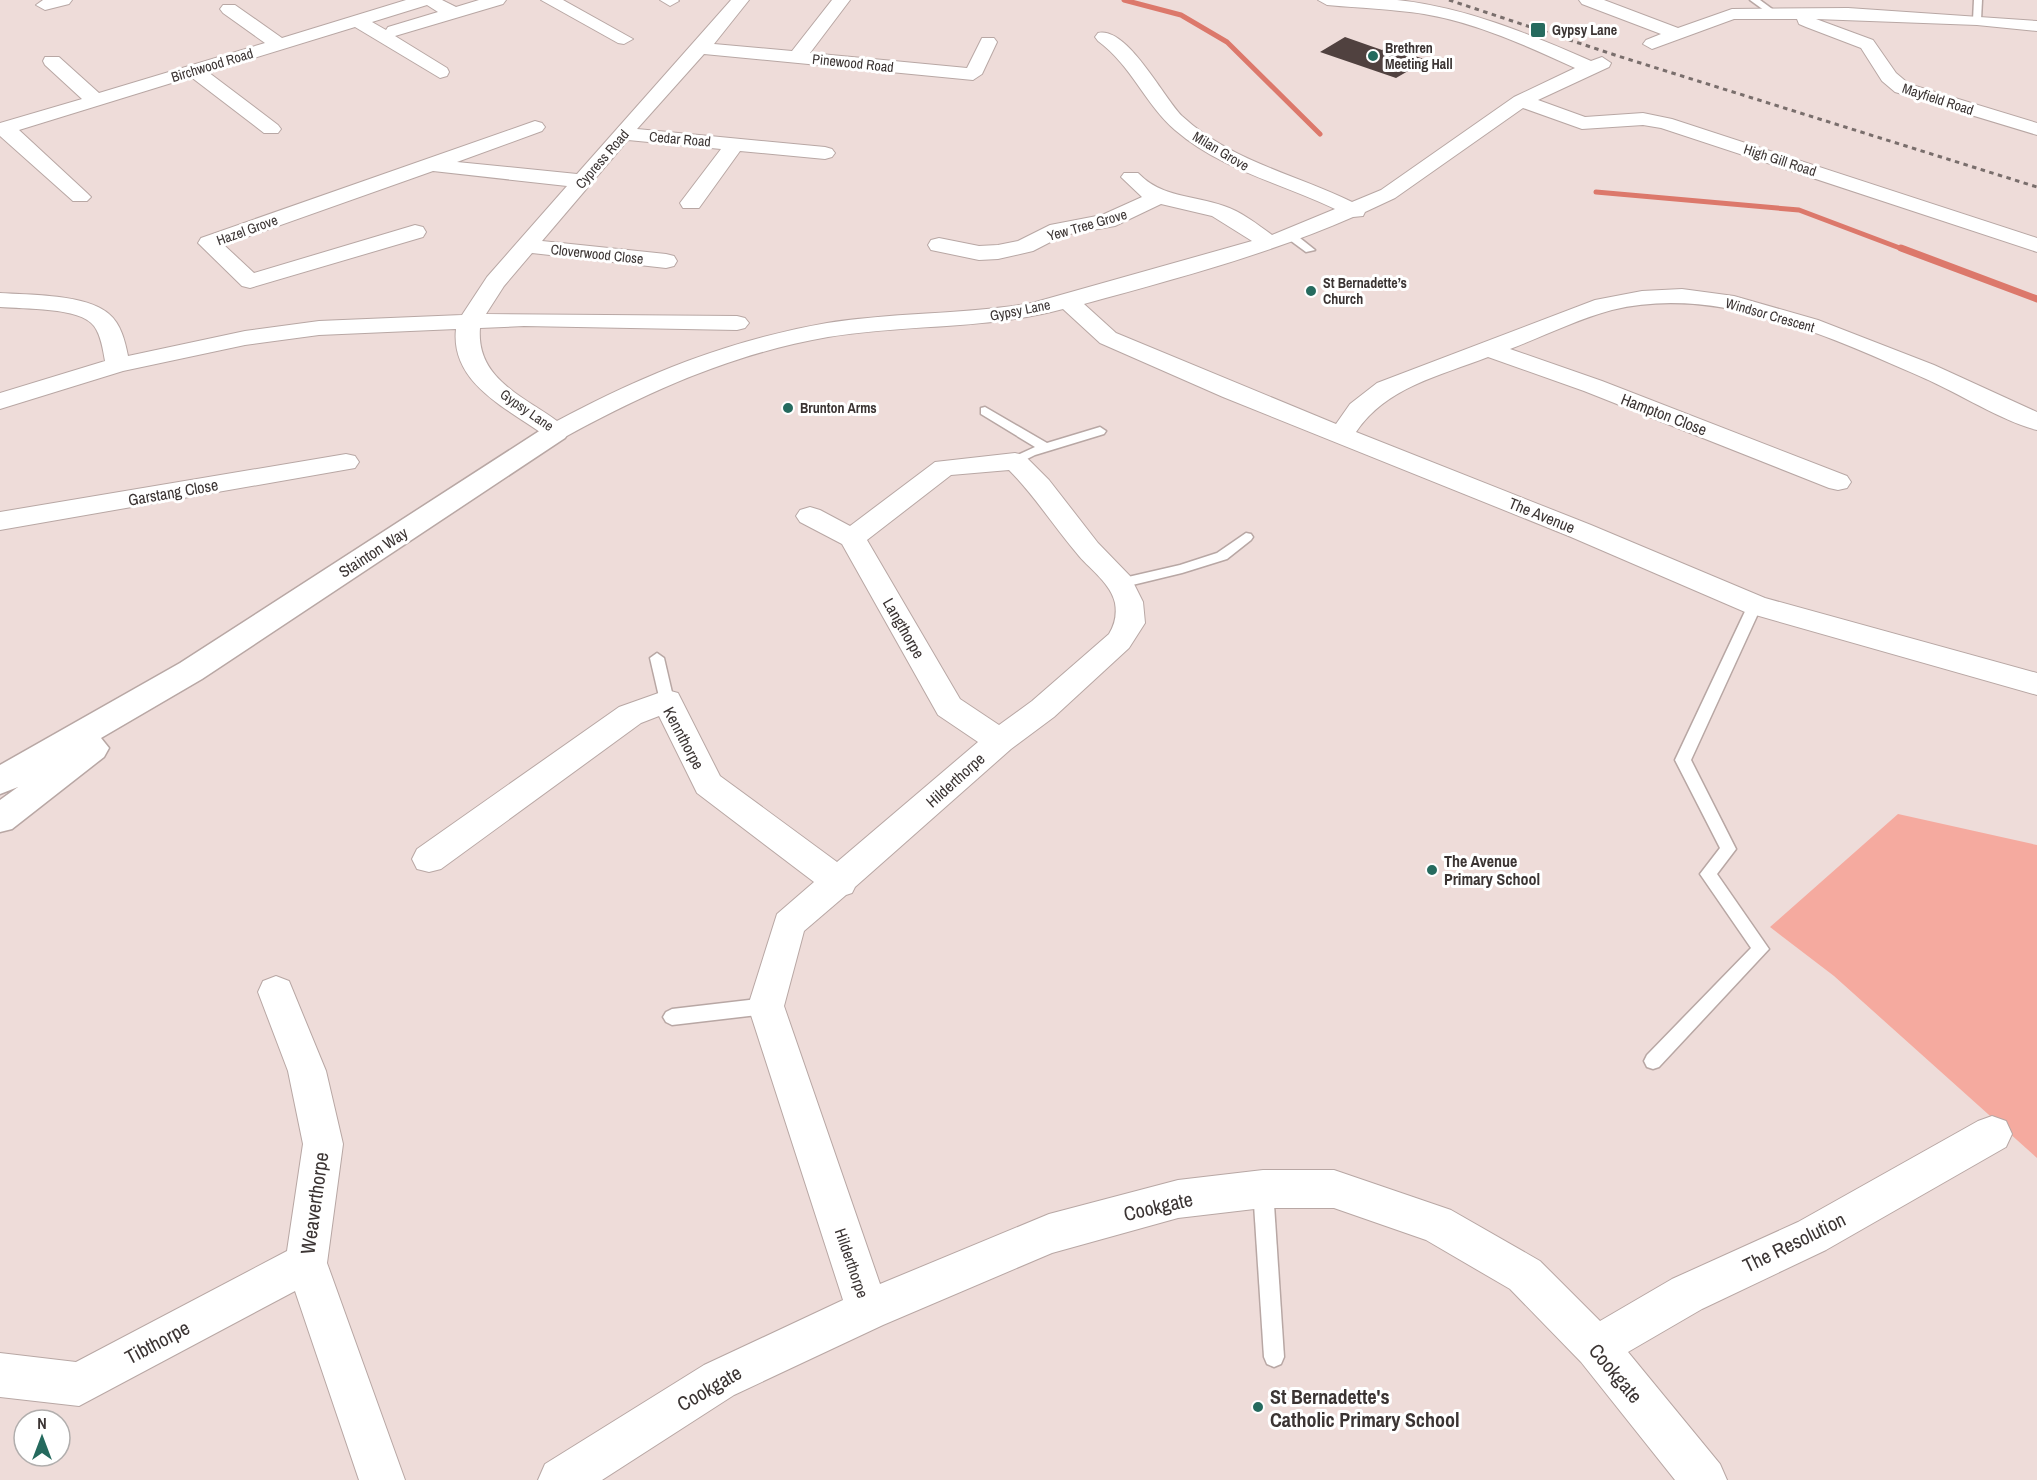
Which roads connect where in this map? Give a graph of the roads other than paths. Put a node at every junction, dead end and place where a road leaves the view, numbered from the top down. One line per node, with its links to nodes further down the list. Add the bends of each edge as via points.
1 (63, 0): 12 (street)
2 (423, 0): 16 (street, Birchwood Road)
3 (428, 0): 14 (street)
4 (497, 0): 14 (street)
5 (550, 0): 22 (street)
6 (740, 0): 26 (street, Cypress Road)
7 (841, 0): 27 (street)
8 (1327, 0): 32 (street, Gypsy Lane, via 1444,13 1596,65)
9 (1588, 0): 19 (street)
10 (1754, 0): 15 (lane)
11 (1978, 0): 17 (lane)
12 (45, 5)
13 (229, 9): 24 (street)
14 (454, 13): 20 (street)
15 (1784, 14): 17 (street); 19 (street, via 1732,14); 36 (street, Mayfield Road, via 1864,42 1871,47 1891,82 1902,88)
16 (357, 20): 20 (street); 24 (street, Birchwood Road)
17 (1977, 20): 18 (street)
18 (2037, 26)
19 (1677, 34): 25 (street)
20 (381, 35): 30 (street)
21 (1104, 37): 46 (street, Milan Grove, via 1129,46 1164,107 1191,134 1250,169)
22 (624, 39)
23 (988, 42): 27 (street, Pinewood Road, via 973,74)
24 (279, 44): 29 (street, Birchwood Road)
25 (1652, 44)
26 (698, 48): 27 (street, Pinewood Road); 37 (street, Cypress Road)
27 (797, 57)
28 (52, 61): 31 (street)
29 (193, 70): 31 (street, Birchwood Road); 35 (street)
30 (440, 72)
31 (96, 101): 34 (street, Birchwood Road)
32 (1521, 101): 46 (street, Gypsy Lane, via 1388,194); 51 (street, High Gill Road, via 1582,123 1643,119 1665,123)
33 (535, 127): 40 (street, Hazel Grove)
34 (2, 129): 43 (street)
35 (271, 129)
36 (2037, 129)
37 (625, 134): 38 (street, Cedar Road); 42 (street, Cypress Road)
38 (735, 144): 39 (street, Cedar Road); 45 (street, Cedar Road)
39 (825, 153)
40 (431, 165): 42 (street, Hazel Grove); 47 (street, Hazel Grove, via 209,243 250,281)
41 (1131, 177): 44 (street, Yew Tree Grove)
42 (583, 181): 52 (street, Cypress Road)
43 (80, 196)
44 (1157, 198): 49 (street, Yew Tree Grove, via 1212,209); 50 (street, Yew Tree Grove, via 1107,221 1058,231 977,261)
45 (691, 203)
46 (1355, 211): 48 (street, Gypsy Lane)
47 (415, 232)
48 (1291, 236): 49 (street, Gypsy Lane); 53 (lane)
49 (1269, 243): 56 (street, Gypsy Lane)
50 (939, 244)
51 (2037, 244)
52 (527, 246): 54 (street, Cloverwood Close); 57 (street, Cypress Road, via 495,282)
53 (1310, 250)
54 (666, 261)
55 (0, 300): 60 (street, via 69,306 100,317 110,333)
56 (1067, 301): 65 (street, Gypsy Lane, via 998,316 829,330 750,347 628,393); 66 (street, The Avenue, via 1108,338)
57 (469, 321): 58 (street); 60 (street, via 319,328); 65 (street, Gypsy Lane, via 467,341 480,377)
58 (736, 323)
59 (1488, 349): 63 (street, Windsor Crescent, via 1632,298 1707,298 1755,307 1872,346); 66 (street, Windsor Crescent, via 1386,388 1359,409); 70 (street, Hampton Close)
60 (118, 365): 61 (street)
61 (0, 401)
62 (985, 411): 67 (lane)
63 (2037, 422)
64 (1100, 431): 67 (lane)
65 (556, 432): 78 (street, Stainton Way)
66 (1341, 435): 76 (street, The Avenue)
67 (1046, 448): 68 (lane)
68 (1015, 461): 74 (street, via 944,468); 75 (street, Hilderthorpe)
69 (346, 462): 72 (street, Garstang Close)
70 (1838, 482)
71 (810, 516): 74 (street)
72 (0, 521)
73 (1246, 537): 75 (lane, via 1222,555)
74 (852, 538): 81 (street, Langthorpe, via 949,707)
75 (1120, 583): 81 (street, Hilderthorpe, via 1129,602 1130,623 1119,641 1043,709)
76 (1755, 605): 79 (street, The Avenue); 89 (lane, via 1683,760 1728,849 1708,874 1761,949)
77 (657, 658): 80 (lane)
78 (190, 671): 82 (street, Stainton Way); 83 (street, Stainton Way)
79 (2037, 684)
80 (667, 701): 84 (street, Kennthorpe, via 630,716); 85 (street, Kennthorpe, via 708,784)
81 (1000, 741): 85 (street, Hilderthorpe)
82 (0, 781)
83 (0, 819)
84 (429, 859)
85 (840, 883): 87 (street, Hilderthorpe, via 789,924)
86 (276, 992): 92 (street, Weaverthorpe, via 307,1071 323,1144)
87 (765, 1006): 88 (lane); 93 (street, Hilderthorpe)
88 (672, 1017)
89 (1653, 1061)
90 (1992, 1134): 94 (street, The Resolution, via 1812,1236 1687,1294)
91 (1263, 1189): 93 (street, Cookgate, via 1178,1198 1049,1234); 94 (street, Cookgate, via 1334,1189 1437,1224 1525,1275); 95 (lane)
92 (306, 1263): 96 (street, Tibthorpe, via 79,1384); 97 (street, Weaverthorpe)
93 (868, 1310): 98 (street, Cookgate, via 719,1380)
94 (1596, 1347): 99 (street, Cookgate)
95 (1274, 1357)
96 (0, 1375)
97 (382, 1480)
98 (561, 1480)
99 (1704, 1480)

